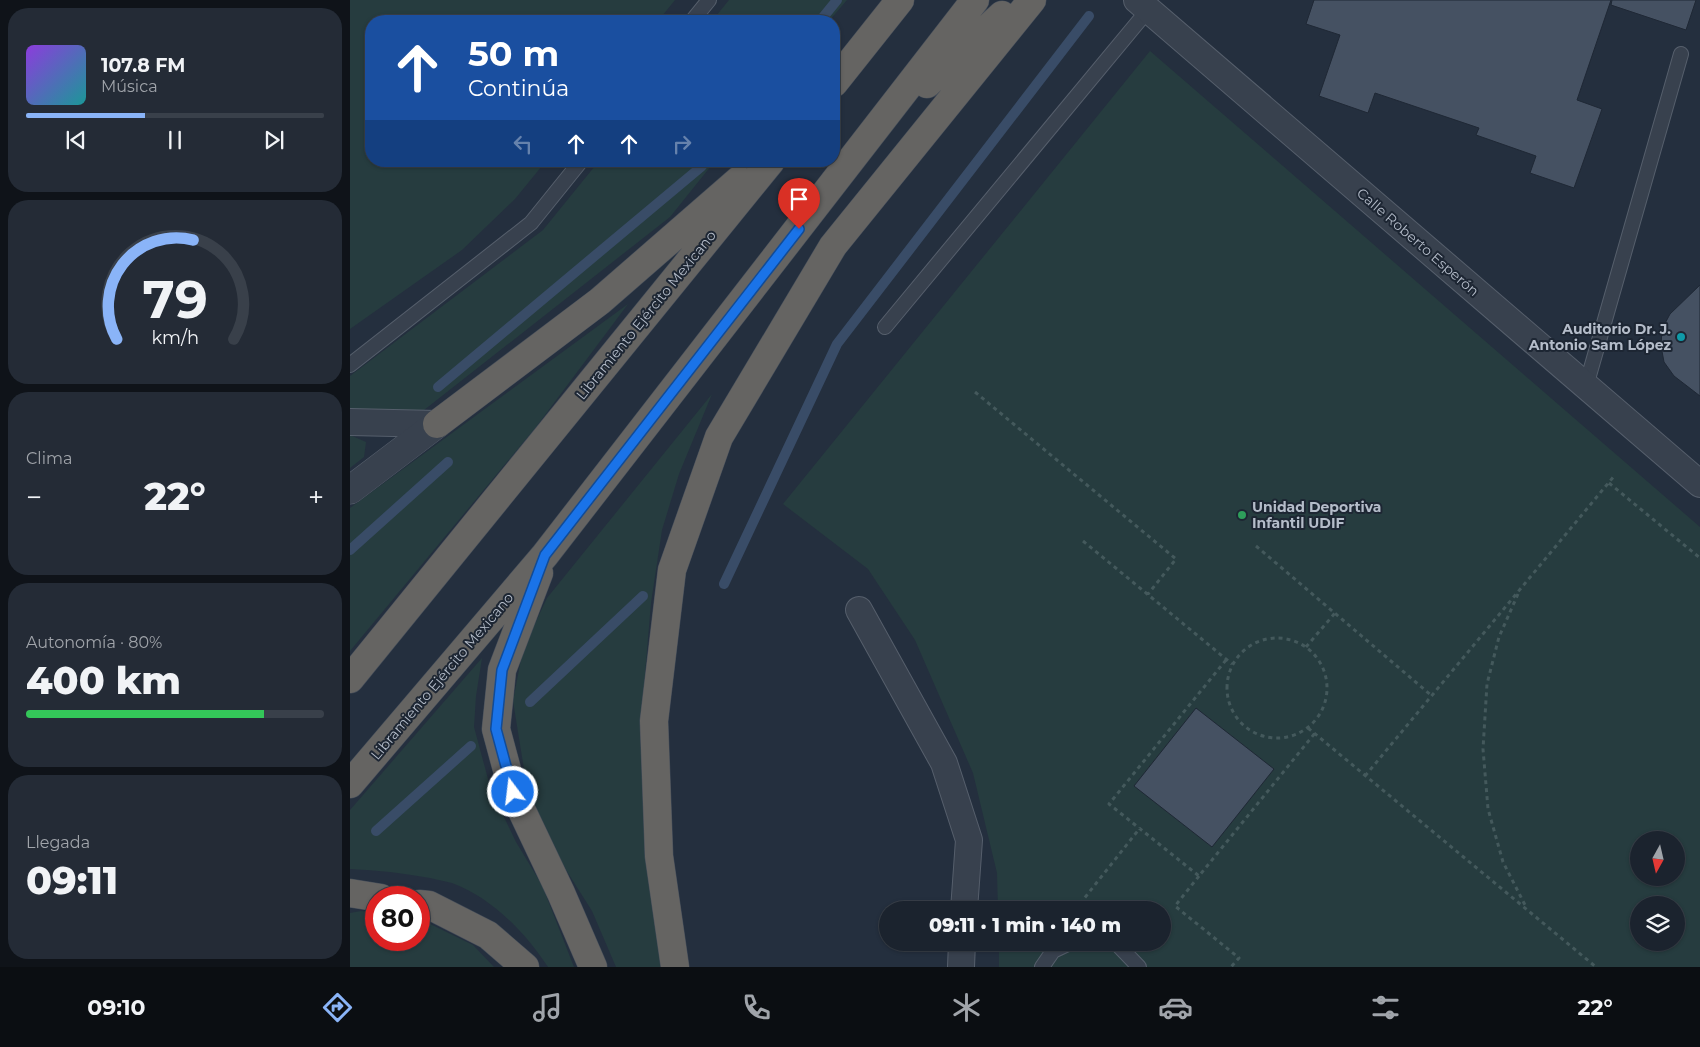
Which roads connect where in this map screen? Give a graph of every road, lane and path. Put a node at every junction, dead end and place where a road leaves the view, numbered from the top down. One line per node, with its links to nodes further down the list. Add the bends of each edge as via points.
1 (709, 0): 7 (lane)
2 (900, 0): 9 (highway)
3 (975, 0): 10 (highway, Libramiento Ejército Mexicano)
4 (1018, 0): 10 (highway)
5 (1032, 0): 54 (highway, via 833,246 719,437 672,570 654,721 659,856)
6 (1143, 5): 14 (lane); 16 (street, Calle Roberto Esperón)
7 (697, 15)
8 (1681, 54): 16 (lane)
9 (840, 75)
10 (871, 136): 26 (highway, Libramiento Ejército Mexicano)
11 (576, 167): 15 (lane, via 531,223)
12 (754, 167): 19 (highway, via 600,301)
13 (766, 167): 35 (highway, Libramiento Ejército Mexicano)
14 (885, 327)
15 (350, 365)
16 (1586, 386): 22 (street, Calle Roberto Esperón)
17 (975, 392): 29 (path, via 1176,559)
18 (350, 422): 19 (street)
19 (437, 424): 23 (street)
20 (1615, 475): 21 (path)
21 (1609, 483): 27 (path); 28 (path)
22 (1700, 484)
23 (350, 490)
24 (1083, 541): 29 (path)
25 (1256, 546): 31 (path)
26 (545, 555): 40 (highway, Libramiento Ejército Mexicano); 53 (highway, via 502,670 496,729 513,792)
27 (1700, 558)
28 (1520, 590): 36 (path); 48 (path, via 1499,637 1487,684 1483,750 1488,809 1503,862)
29 (1148, 594): 33 (path)
30 (859, 610): 45 (street, via 944,763 969,840)
31 (1335, 613): 32 (path); 36 (path)
32 (1306, 647): 34 (path, via 1290,640 1273,638 1242,651); 37 (path, via 1317,658 1327,687 1319,717)
33 (1226, 660): 34 (path); 41 (path, via 1109,804)
34 (1232, 664): 37 (path, via 1226,694 1239,722 1265,737 1295,735)
35 (350, 679)
36 (1432, 696): 39 (path)
37 (1308, 728): 38 (path)
38 (1315, 733): 39 (path); 42 (path)
39 (1365, 776): 48 (path)
40 (350, 784)
41 (1140, 828): 42 (path); 46 (path)
42 (1199, 876): 58 (path, via 1175,906 1239,958)
43 (350, 892): 44 (highway)
44 (365, 895)
45 (965, 901)
46 (1082, 901)
47 (430, 905): 52 (highway, via 488,934)
48 (1527, 910): 59 (path)
49 (962, 951): 55 (street)
50 (1054, 951): 56 (lane)
51 (1123, 951): 57 (lane)
52 (526, 967)
53 (593, 967)
54 (675, 967)
55 (961, 967)
56 (1042, 967)
57 (1138, 967)
58 (1231, 967)
59 (1596, 967)

